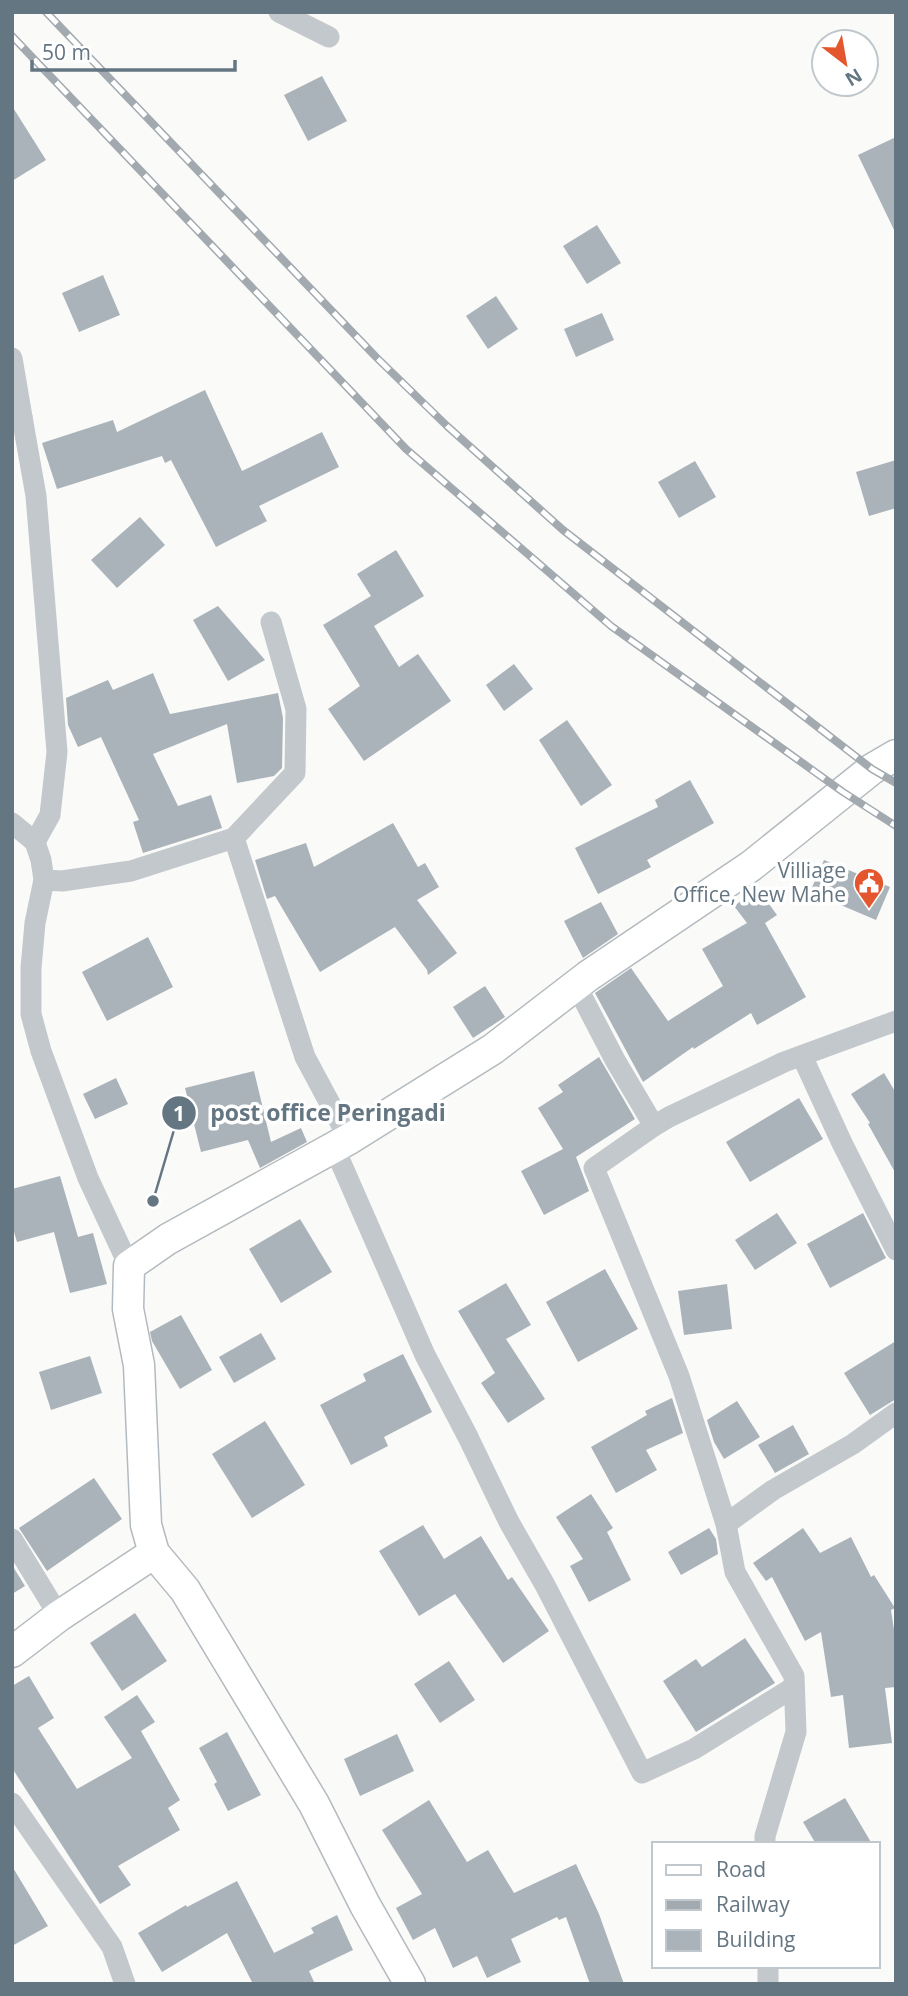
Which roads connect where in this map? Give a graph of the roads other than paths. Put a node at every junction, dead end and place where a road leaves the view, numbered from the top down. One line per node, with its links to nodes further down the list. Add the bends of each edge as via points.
1 (279, 12): 2 (street)
2 (329, 37)
3 (12, 358): 4 (street)
4 (17, 419): 9 (street, via 36,496 57,752 50,815)
5 (271, 622): 8 (street, via 296,709 295,773)
6 (896, 755): 11 (main road, via 751,866)
7 (12, 823): 9 (street)
8 (234, 838): 10 (street, via 131,871); 15 (street, via 304,1057)
9 (35, 842): 10 (street)
10 (44, 880): 17 (street, via 35,923 31,1014 88,1178)
11 (576, 985): 14 (street); 15 (main road, via 493,1049)
12 (896, 1021): 13 (street)
13 (802, 1056): 14 (street); 16 (street)
14 (654, 1126): 19 (street, via 594,1168 679,1377)
15 (342, 1143): 17 (main road, via 168,1239); 24 (street, via 425,1355 642,1773 694,1749)
16 (896, 1250)
17 (129, 1266): 21 (main road, via 128,1309 139,1365 143,1495)
18 (896, 1413): 19 (street)
19 (726, 1524): 24 (street, via 735,1572 794,1676)
20 (12, 1539): 22 (street)
21 (154, 1552): 22 (main road); 28 (main road, via 185,1590 314,1804)
22 (59, 1616): 23 (main road)
23 (12, 1652)
24 (794, 1687): 26 (street, via 796,1732)
25 (12, 1802): 27 (street, via 112,1947)
26 (765, 1842)
27 (125, 1984)
28 (410, 1984)

